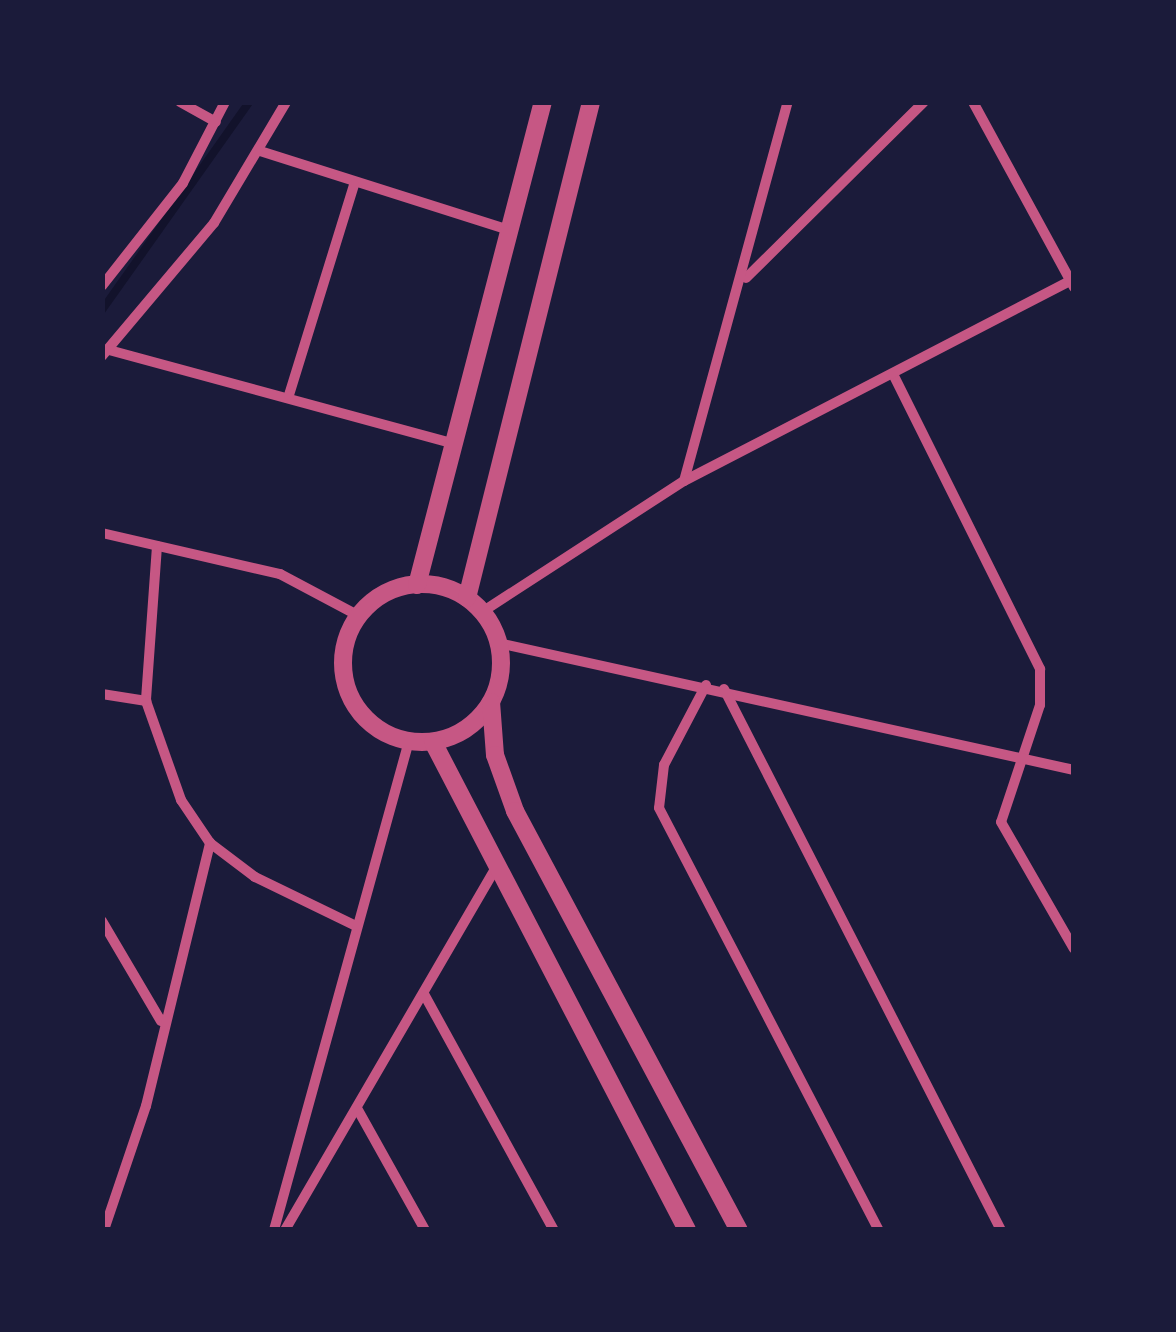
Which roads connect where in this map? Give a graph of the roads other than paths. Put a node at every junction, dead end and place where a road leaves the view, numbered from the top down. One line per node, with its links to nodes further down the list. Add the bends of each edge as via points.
1 (180, 102): 9 (street)
2 (225, 102): 9 (street)
3 (286, 102): 10 (street)
4 (543, 102): 12 (street)
5 (592, 102): 24 (street)
6 (788, 102): 13 (street)
7 (924, 102): 13 (street)
8 (973, 102): 14 (street)
9 (216, 122): 15 (street, via 183,183)
10 (260, 151): 11 (street); 16 (street, via 180,268)
11 (354, 185): 12 (street); 18 (street)
12 (509, 230): 19 (street)
13 (745, 279): 20 (street)
14 (1072, 283): 17 (street)
15 (102, 286)
16 (106, 353): 18 (street)
17 (892, 374): 20 (street); 35 (street, via 1040,669)
18 (290, 395): 19 (street)
19 (458, 446): 23 (street)
20 (684, 481): 25 (street)
21 (102, 533): 22 (street)
22 (157, 546): 26 (street, via 308,584); 31 (street)
23 (417, 585): 24 (street); 26 (street, via 388,592)
24 (467, 598): 25 (street)
25 (482, 612): 27 (street)
26 (359, 616): 33 (street, via 344,653 349,693 373,725)
27 (498, 642): 28 (street); 32 (street)
28 (706, 685): 29 (street); 52 (street, via 664,766 659,808)
29 (724, 689): 35 (street); 53 (street)
30 (102, 694): 31 (street)
31 (146, 701): 37 (street, via 182,800)
32 (491, 702): 34 (street, via 457,735); 51 (street, via 495,755 515,811)
33 (409, 741): 34 (street); 40 (street)
34 (433, 742): 38 (street)
35 (1023, 759): 36 (street); 41 (street, via 1001,822)
36 (1074, 770)
37 (210, 842): 40 (street, via 255,877); 43 (street)
38 (496, 868): 42 (street); 50 (street)
39 (102, 921): 43 (street)
40 (354, 926): 46 (street)
41 (1074, 949)
42 (424, 994): 44 (street); 49 (street)
43 (161, 1021): 45 (street, via 146,1106)
44 (358, 1110): 47 (street); 48 (street)
45 (104, 1230)
46 (274, 1230)
47 (285, 1230)
48 (425, 1230)
49 (554, 1230)
50 (687, 1230)
51 (739, 1230)
52 (879, 1230)
53 (1001, 1230)

